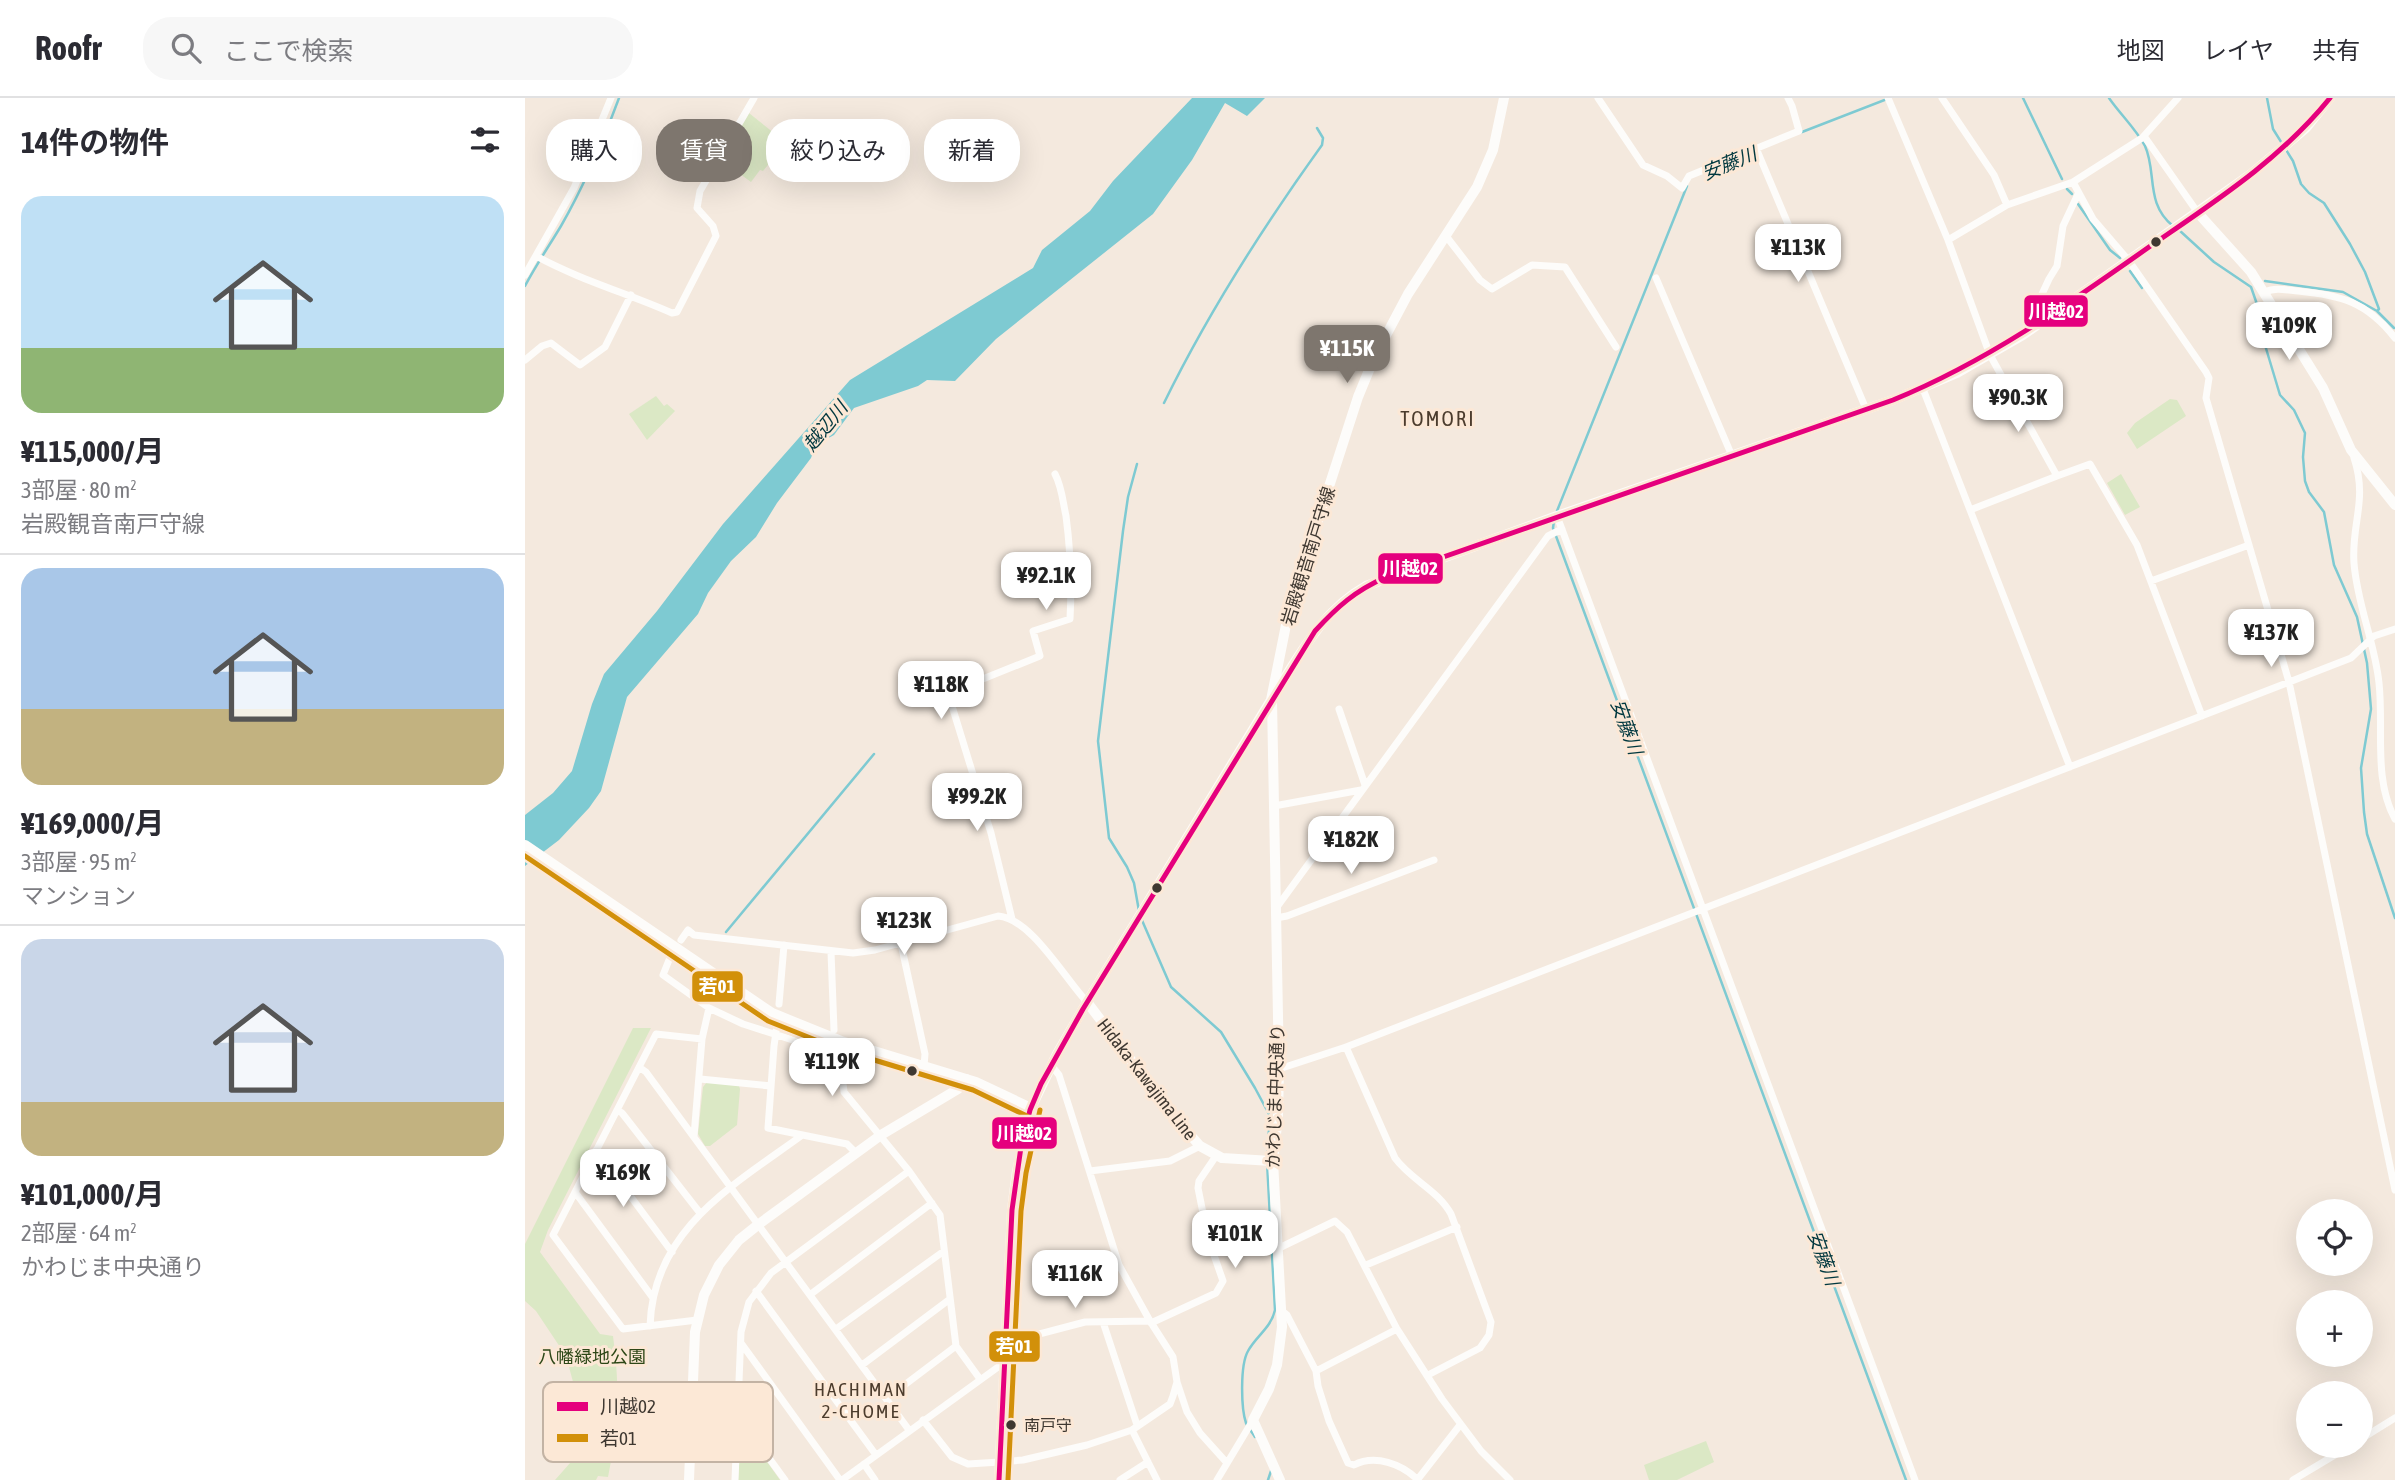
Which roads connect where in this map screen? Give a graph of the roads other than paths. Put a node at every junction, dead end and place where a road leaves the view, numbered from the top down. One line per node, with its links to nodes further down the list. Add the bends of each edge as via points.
1 (611, 98): 18 (street)
2 (754, 98): 23 (street, via 700,191 697,208 716,236 677,312)
3 (1504, 98): 16 (street, 岩殿観音南戸守線, via 1493,150 1477,187)
4 (1598, 98): 11 (street, via 1643,165 1682,188 1689,176)
5 (1788, 98): 11 (street, via 1799,131)
6 (1888, 98): 17 (street)
7 (1942, 98): 14 (street, via 1994,176)
8 (2178, 98): 10 (street)
9 (2330, 98): 15 (street, via 2289,144)
10 (2144, 136): 12 (street); 15 (street)
11 (1756, 148): 30 (street)
12 (2073, 182): 13 (street); 14 (street)
13 (2078, 194): 19 (street); 24 (street, via 2063,226 2057,266)
14 (2007, 205): 17 (street)
15 (2198, 213): 19 (street); 22 (street)
16 (1446, 236): 26 (street, via 1492,289 1532,265 1565,267); 44 (street, 岩殿観音南戸守線, via 1399,312 1358,397 1289,610)
17 (1948, 240): 27 (street)
18 (539, 257): 20 (street); 23 (street, via 582,279)
19 (2129, 261): 24 (street); 39 (street, via 2209,378 2206,398)
20 (525, 275)
21 (1656, 278): 32 (street)
22 (2265, 292): 25 (street, via 2273,289 2350,300); 31 (street, via 2323,388)
23 (631, 295): 28 (street, via 609,342 594,357 580,365 551,343)
24 (2023, 335): 27 (street)
25 (2395, 336)
26 (1616, 347)
27 (1990, 355): 29 (street); 34 (street)
28 (525, 360)
29 (1923, 388): 30 (street); 36 (street)
30 (1865, 409): 32 (street)
31 (2351, 450): 35 (street); 42 (street, via 2361,487 2354,560)
32 (1732, 456): 37 (street)
33 (1055, 474): 55 (street, via 1071,550 1070,620 1033,631 1040,656 948,693)
34 (2057, 476): 36 (street); 40 (street, via 2089,464 2137,545)
35 (2395, 505)
36 (1970, 510): 47 (street)
37 (1557, 516): 38 (street); 44 (street, via 1386,577 1353,594 1315,631)
38 (1562, 529): 48 (street, via 1548,536); 53 (street)
39 (2249, 545): 40 (street); 43 (street)
40 (2151, 581): 46 (street)
41 (2395, 629): 42 (street)
42 (2369, 641): 43 (street, via 2351,658); 50 (street, via 2379,681 2384,795)
43 (2289, 682): 46 (street); 91 (street)
44 (1272, 700): 49 (street, かわじま中央通り); 61 (street, 岩殿観音南戸守線)
45 (1339, 709): 48 (street)
46 (2202, 716): 47 (street)
47 (2070, 767): 53 (street)
48 (1363, 787): 49 (street); 54 (street)
49 (1273, 806): 54 (street, かわじま中央通り)
50 (2395, 820)
51 (525, 845): 68 (main road, via 772,1013)
52 (1434, 860): 54 (street, via 1287,916)
53 (1702, 909): 69 (street); 157 (street)
54 (1276, 913): 74 (street, かわじま中央通り)
55 (1012, 919): 57 (street, via 998,916); 61 (street, via 1024,926)
56 (681, 940): 58 (street, via 688,930 694,935)
57 (901, 944): 59 (street); 72 (street)
58 (784, 945): 59 (street); 62 (street)
59 (831, 952): 65 (street)
60 (669, 960): 63 (street, via 663,975)
61 (1087, 1002): 71 (main road, Hidaka-Kawajima Line); 83 (main road, Hidaka-Kawajima Line)
62 (779, 1004)
63 (709, 1008): 66 (street); 67 (street)
64 (777, 1025): 66 (street)
65 (834, 1030)
66 (776, 1036): 70 (street); 77 (street)
67 (702, 1039): 73 (street, via 656,1034); 75 (street)
68 (841, 1041): 70 (street); 72 (main road)
69 (1346, 1047): 74 (street); 96 (street, via 1395,1158 1444,1201)
70 (839, 1055): 80 (street, via 844,1092)
71 (1051, 1065): 78 (main road, Hidaka-Kawajima Line); 89 (street, via 1059,1075)
72 (924, 1066): 76 (main road)
73 (639, 1067): 79 (street); 82 (street)
74 (1279, 1069): 87 (street, かわじま中央通り)
75 (700, 1079): 77 (street); 82 (street)
76 (966, 1079): 78 (main road); 80 (street, via 958,1089)
77 (771, 1086): 81 (street, via 768,1128)
78 (1031, 1108): 114 (street, via 1012,1210)
79 (617, 1110): 84 (street); 94 (street)
80 (881, 1135): 85 (street); 88 (street)
81 (801, 1136): 85 (street, via 847,1144); 90 (street)
82 (694, 1137): 90 (street)
83 (1200, 1146): 86 (main road, Hidaka-Kawajima Line); 89 (street, via 1170,1161)
84 (596, 1150): 92 (street); 99 (street)
85 (856, 1153): 95 (street)
86 (1216, 1156): 87 (main road, Hidaka-Kawajima Line); 109 (street, via 1198,1188 1223,1281 1221,1288)
87 (1273, 1161): 97 (main road, かわじま中央通り)
88 (909, 1171): 93 (street); 100 (street)
89 (1090, 1171): 109 (street, via 1115,1257)
90 (731, 1187): 94 (street); 95 (street)
91 (2395, 1190)
92 (575, 1192): 104 (street); 110 (street, via 553,1235 623,1329)
93 (932, 1203): 98 (street, via 940,1215); 103 (street)
94 (700, 1213): 99 (street)
95 (759, 1224): 100 (street); 107 (street, via 719,1265 703,1295)
96 (1457, 1227): 101 (street); 119 (street, via 1491,1322 1489,1335 1480,1348)
97 (1277, 1249): 101 (street, via 1335,1222 1347,1232); 106 (main road, かわじま中央通り)
98 (944, 1251): 105 (street); 111 (street)
99 (672, 1252): 104 (street)
100 (787, 1261): 102 (street); 103 (street)
101 (1366, 1265): 112 (street)
102 (756, 1291): 113 (street, via 749,1302); 136 (street)
103 (810, 1294): 111 (street)
104 (653, 1298): 110 (street)
105 (950, 1299): 115 (street); 117 (street)
106 (1282, 1311): 118 (street); 131 (main road, かわじま中央通り, via 1277,1365)
107 (697, 1320): 110 (street); 121 (street)
108 (1103, 1322): 109 (street); 114 (street, via 1085,1322); 133 (street)
109 (1150, 1322): 124 (street, via 1171,1352)
110 (649, 1326)
111 (836, 1329): 117 (street)
112 (1398, 1329): 118 (street); 119 (street)
113 (741, 1342): 122 (street); 123 (street)
114 (1005, 1342): 116 (street)
115 (956, 1346): 120 (street); 126 (street)
116 (1005, 1362): 120 (street); 141 (street)
117 (862, 1365): 126 (street)
118 (1316, 1371): 155 (street, via 1329,1421 1349,1463 1363,1460 1402,1466)
119 (1428, 1376): 132 (street)
120 (980, 1379): 130 (street)
121 (693, 1382)
122 (740, 1382)
123 (770, 1382)
124 (1177, 1382): 127 (street); 128 (street)
125 (773, 1386): 148 (street)
126 (886, 1399): 134 (street)
127 (1170, 1404): 128 (street); 133 (street)
128 (1187, 1409): 143 (street)
129 (2395, 1418): 135 (street)
130 (923, 1419): 134 (street); 141 (street, via 951,1457 968,1464)
131 (1253, 1420): 143 (street); 154 (main road)
132 (1460, 1425): 155 (street); 156 (street)
133 (1134, 1428): 141 (street, via 1087,1445); 142 (street)
134 (909, 1430): 136 (street)
135 (2373, 1432)
136 (876, 1455): 144 (street)
137 (2330, 1458): 158 (street)
138 (690, 1462): 145 (street)
139 (736, 1462): 146 (street)
140 (772, 1462): 147 (street)
141 (1000, 1462): 150 (street)
142 (1148, 1462): 151 (street); 152 (street)
143 (1227, 1463): 153 (street)
144 (864, 1464): 148 (street); 149 (street)
145 (689, 1480)
146 (735, 1480)
147 (785, 1480)
148 (841, 1480)
149 (875, 1480)
150 (999, 1480)
151 (1120, 1480)
152 (1157, 1480)
153 (1217, 1480)
154 (1280, 1480)
155 (1418, 1480)
156 (1510, 1480)
157 (1915, 1480)
158 (2293, 1480)

